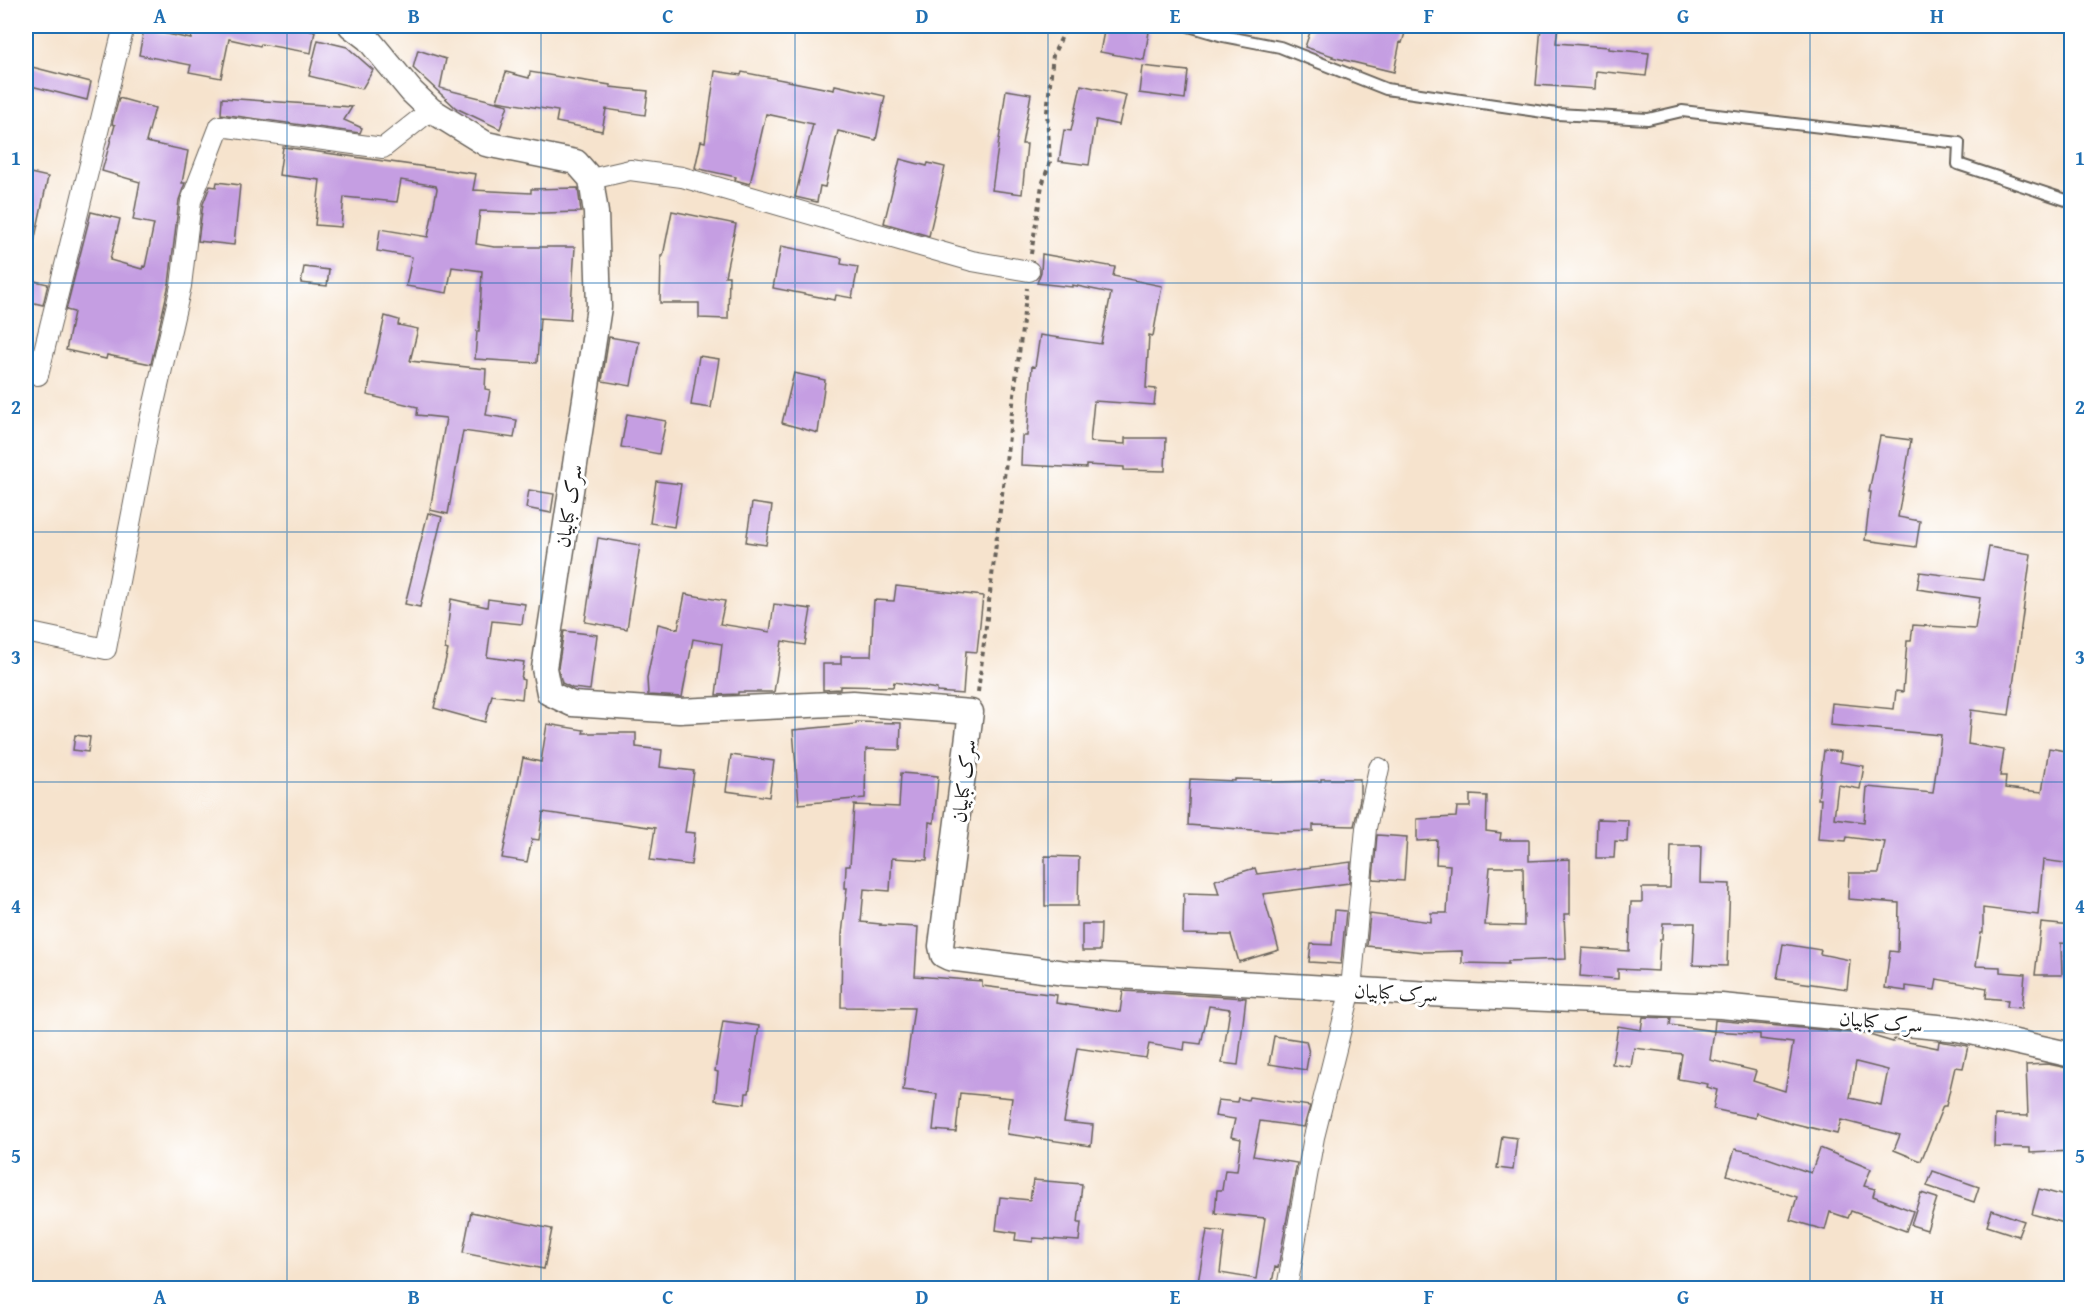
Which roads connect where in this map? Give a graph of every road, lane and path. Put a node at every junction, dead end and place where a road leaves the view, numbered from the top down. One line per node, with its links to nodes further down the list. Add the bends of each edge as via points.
1 (124, 26): 9 (street)
2 (351, 26): 5 (street, via 368,39)
3 (1067, 26): 8 (path, via 1053,55 1047,112 1050,162 1042,185)
4 (1189, 26): 7 (lane, via 1280,47 1386,89 1557,114 1648,119 1682,111 1959,143 1958,164)
5 (431, 110): 6 (street, via 486,144 576,162); 10 (street, via 383,148 220,126 190,201 181,286 149,425 106,649)
6 (591, 179): 8 (street, via 630,170 682,177 972,261); 11 (street, سرک کبابیان, via 596,213 598,307 543,668 549,693 572,704 679,711 853,703)
7 (2072, 202)
8 (1029, 271): 11 (path, via 978,691)
9 (38, 375)
10 (26, 632)
11 (971, 712): 13 (street, سرک کبابیان, via 943,955 1065,973)
12 (1379, 768): 13 (street, via 1366,828)
13 (1351, 989): 14 (street, سرک کبابیان, via 1733,1008 1958,1029); 15 (street, via 1314,1137)
14 (2072, 1055)
15 (1287, 1288)

